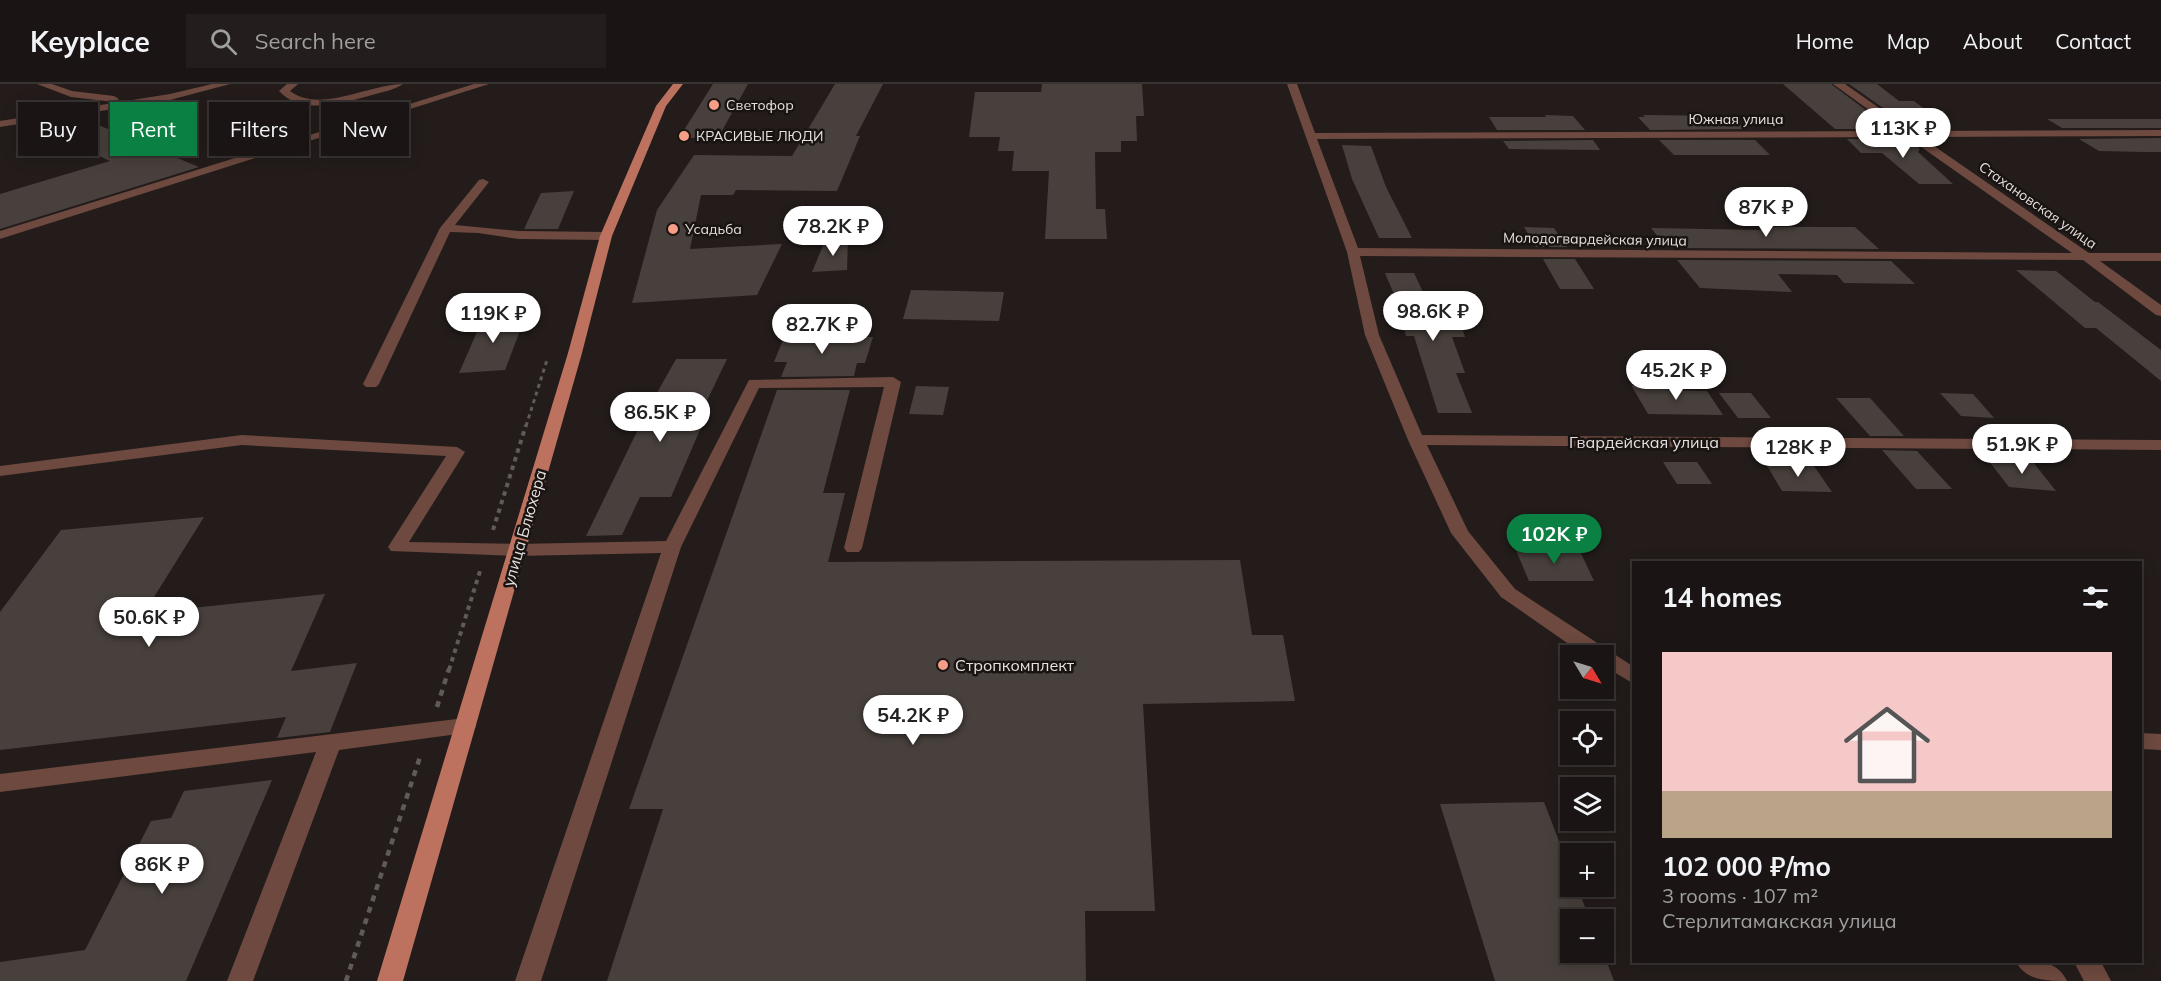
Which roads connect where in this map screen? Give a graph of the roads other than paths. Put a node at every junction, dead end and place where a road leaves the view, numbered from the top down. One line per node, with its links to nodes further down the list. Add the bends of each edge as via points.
1 (42, 84): 9 (street, via 72,94 125,100)
2 (225, 84): 9 (street)
3 (293, 84): 4 (street, via 284,91 289,99 303,102 355,97)
4 (398, 84)
5 (484, 84): 16 (street)
6 (678, 84): 17 (main road, улица Блюхера, via 661,106)
7 (1292, 84): 13 (street)
8 (1838, 84): 12 (street, Стахановская улица)
9 (170, 97): 10 (street)
10 (0, 124)
11 (2161, 133): 12 (street, Южная улица)
12 (1907, 134): 13 (street, Южная улица); 20 (street, Стахановская улица)
13 (1310, 136): 18 (street)
14 (483, 182): 15 (street)
15 (446, 228): 17 (street, via 519,235); 22 (street)
16 (0, 235)
17 (606, 236): 28 (main road, улица Блюхера)
18 (1353, 252): 20 (street, Молодогвардейская улица); 23 (street, via 1372,335)
19 (2161, 257): 20 (street, Молодогвардейская улица)
20 (2088, 258): 21 (street, Стахановская улица)
21 (2161, 312)
22 (371, 384)
23 (1416, 440): 24 (street, Гвардейская улица); 29 (street, via 1460,533 1508,592)
24 (2161, 446)
25 (0, 471): 28 (street, via 242,440 457,452 398,547)
26 (672, 547): 27 (street, via 754,383 893,382); 28 (street); 41 (street)
27 (853, 548)
28 (517, 550): 32 (main road, улица Блюхера)
29 (1586, 645)
30 (1614, 664): 31 (street)
31 (1632, 677)
32 (465, 726): 35 (street); 40 (main road, улица Блюхера)
33 (2142, 741): 34 (street)
34 (2161, 742)
35 (330, 744): 36 (street); 39 (street)
36 (0, 783)
37 (2030, 963): 42 (street)
38 (2088, 963): 43 (street)
39 (240, 981)
40 (390, 981)
41 (528, 981)
42 (2054, 981)
43 (2098, 981)

